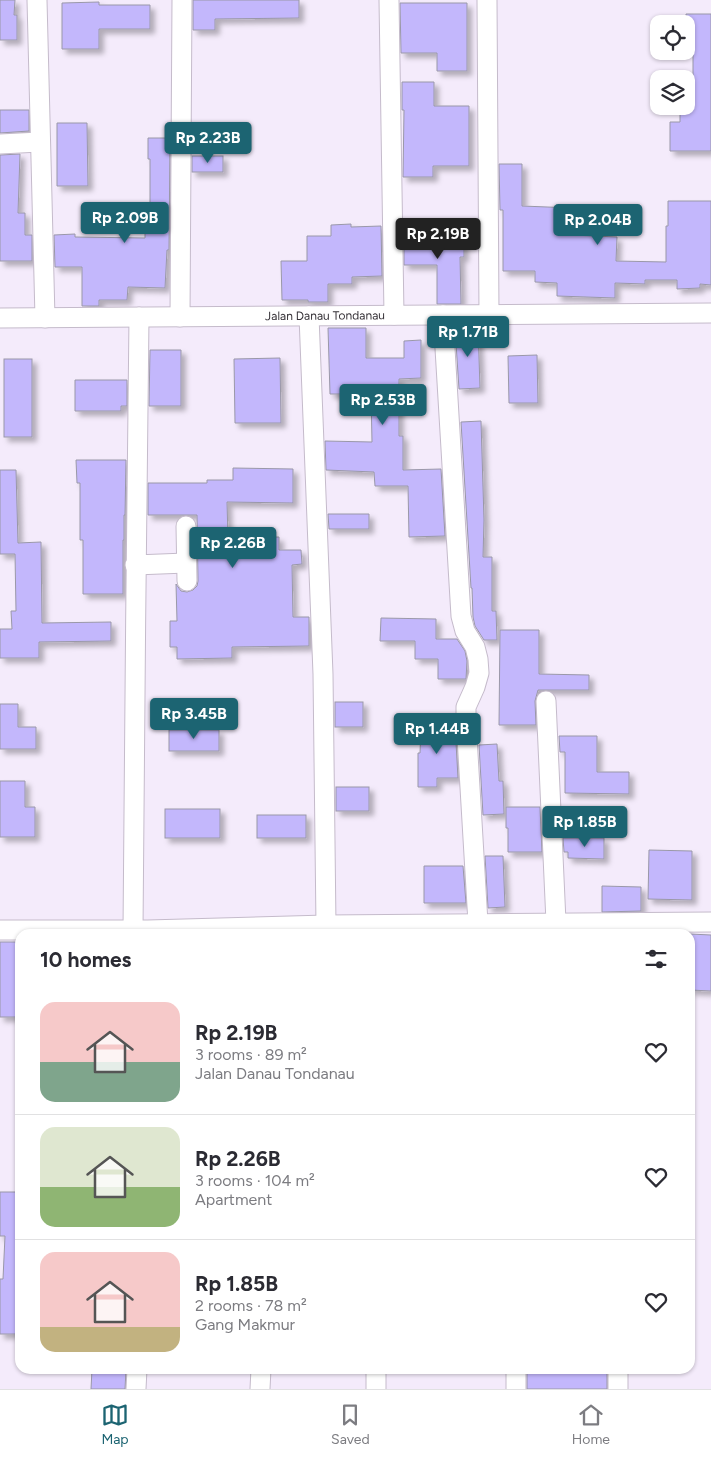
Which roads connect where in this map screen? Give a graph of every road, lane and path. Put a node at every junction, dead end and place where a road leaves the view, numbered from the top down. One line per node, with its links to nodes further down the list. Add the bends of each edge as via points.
1 (36, 0): 5 (street)
2 (182, 0): 13 (street)
3 (389, 0): 8 (street)
4 (487, 0): 10 (street)
5 (40, 142): 6 (street); 15 (street)
6 (0, 144)
7 (711, 313): 10 (street, Jalan Danau Tondanau)
8 (394, 315): 9 (street, Jalan Danau Tondanau); 11 (street, Jalan Danau Tondanau)
9 (443, 315): 10 (street, Jalan Danau Tondanau); 22 (street, via 460,616 475,647 480,673 466,708 466,720)
10 (489, 315)
11 (309, 316): 13 (street, Jalan Danau Tondanau); 21 (street, via 324,674)
12 (139, 317): 13 (street, Jalan Danau Tondanau); 15 (street, Jalan Danau Tondanau); 17 (street)
13 (180, 317)
14 (0, 318): 15 (street, Jalan Danau Tondanau)
15 (45, 318)
16 (186, 526): 17 (street, via 186,572)
17 (135, 565): 24 (street)
18 (546, 701): 19 (street)
19 (556, 922): 22 (street); 23 (street)
20 (711, 922): 23 (street)
21 (326, 924): 25 (street); 26 (street)
22 (487, 927): 26 (street)
23 (625, 928)
24 (143, 929)
25 (286, 929)
26 (382, 929)
27 (0, 930): 28 (street)
28 (15, 930)
29 (137, 1374): 34 (street)
30 (261, 1374): 35 (street)
31 (376, 1374): 36 (street)
32 (516, 1374): 37 (street)
33 (618, 1374): 38 (street)
34 (136, 1389)
35 (260, 1389)
36 (376, 1389)
37 (516, 1389)
38 (618, 1389)

